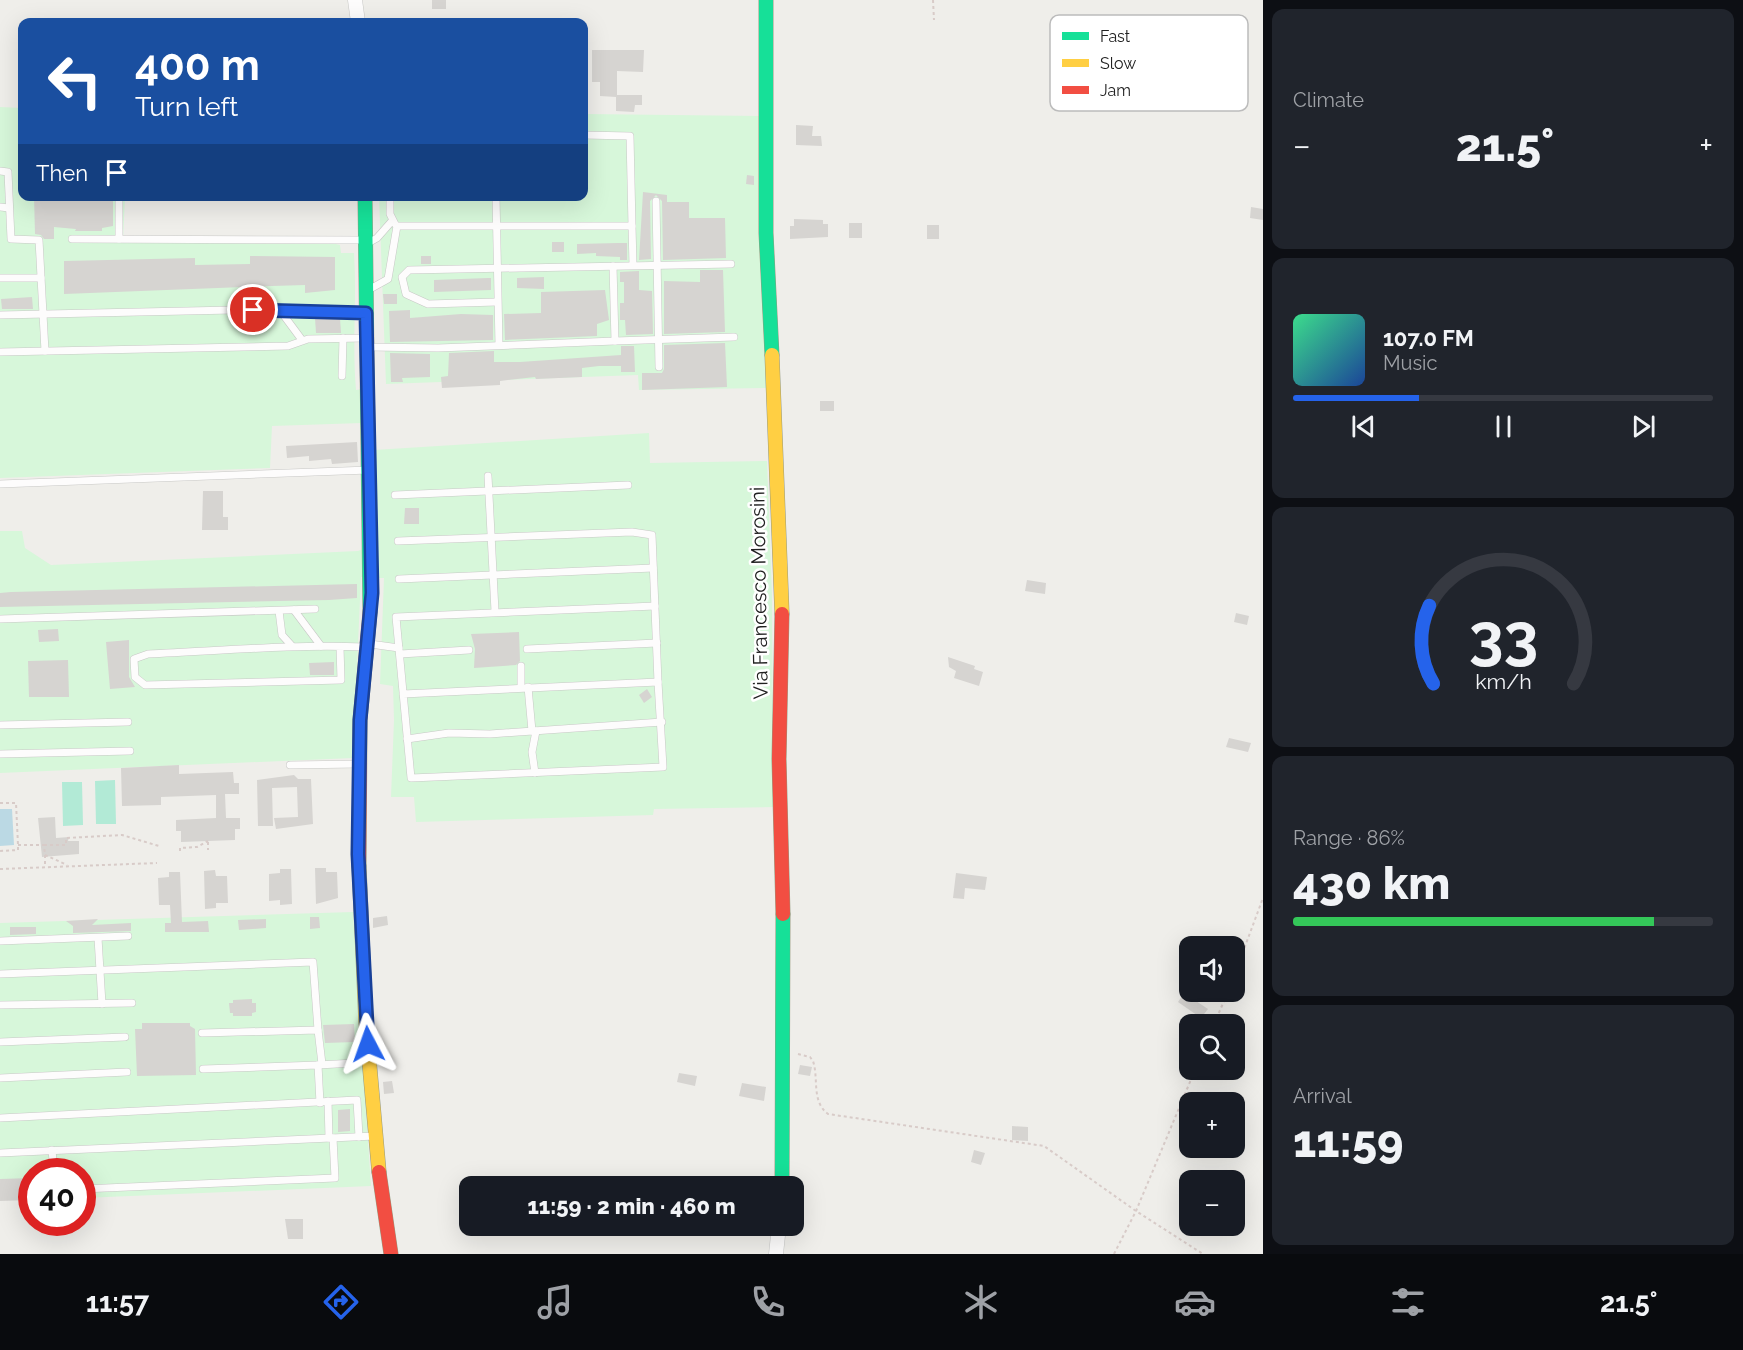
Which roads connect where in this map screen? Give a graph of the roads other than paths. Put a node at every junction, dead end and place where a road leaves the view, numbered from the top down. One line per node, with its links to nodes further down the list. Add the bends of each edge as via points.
1 (355, 0): 3 (street)
2 (766, 0): 109 (street, Via Francesco Morosini, via 766,233 783,589 779,759 783,844)
3 (357, 18)
4 (588, 135): 14 (lane, via 630,136)
5 (0, 171): 12 (lane, via 8,172)
6 (119, 201): 19 (lane)
7 (365, 201): 20 (street)
8 (391, 201): 13 (lane)
9 (496, 201): 15 (lane)
10 (656, 201): 23 (lane)
11 (0, 207): 12 (lane)
12 (9, 207): 17 (lane)
13 (394, 223): 15 (lane); 20 (lane, via 377,238); 28 (lane, via 388,279)
14 (632, 226): 15 (lane); 22 (lane)
15 (496, 227): 25 (lane)
16 (0, 239): 17 (lane)
17 (11, 239): 27 (lane, via 39,240)
18 (72, 239): 19 (lane)
19 (119, 239): 20 (lane)
20 (364, 243): 28 (street)
21 (731, 264): 23 (lane)
22 (633, 265): 23 (lane); 24 (lane)
23 (656, 265): 37 (lane)
24 (613, 266): 25 (lane); 38 (lane)
25 (496, 268): 29 (lane); 29 (lane, via 409,270 402,277 406,294 428,304)
26 (0, 278): 27 (lane)
27 (40, 278): 32 (lane)
28 (365, 292): 31 (street)
29 (497, 302): 40 (lane)
30 (279, 309): 31 (lane); 32 (lane); 36 (lane)
31 (366, 313): 39 (street)
32 (45, 314): 33 (lane); 41 (lane)
33 (0, 315)
34 (734, 337): 37 (lane)
35 (343, 338): 36 (lane); 39 (lane); 44 (lane)
36 (302, 340): 41 (lane, via 288,346)
37 (658, 340): 38 (lane); 43 (lane)
38 (615, 341): 40 (lane)
39 (367, 342): 40 (lane); 45 (street)
40 (499, 345)
41 (45, 351): 42 (lane)
42 (0, 352)
43 (659, 367)
44 (342, 376)
45 (369, 470): 47 (lane); 65 (street, via 372,593)
46 (488, 476): 49 (lane)
47 (0, 484)
48 (628, 485): 49 (lane)
49 (489, 491): 50 (lane); 51 (lane)
50 (395, 495)
51 (491, 538): 52 (lane); 53 (lane, via 632,532 652,535); 54 (lane)
52 (398, 541)
53 (653, 568): 54 (lane); 56 (lane)
54 (493, 574): 55 (lane); 60 (lane)
55 (399, 579)
56 (655, 606): 60 (lane); 62 (lane)
57 (315, 609): 59 (lane)
58 (279, 610): 59 (lane); 61 (lane); 63 (lane, via 282,635)
59 (294, 610): 64 (lane)
60 (495, 611): 69 (lane, via 396,617)
61 (0, 619)
62 (657, 643): 67 (lane); 71 (lane)
63 (292, 646): 64 (lane); 66 (lane, via 137,656 135,676 145,685 340,680)
64 (321, 646): 66 (lane)
65 (367, 646): 66 (lane); 69 (lane); 81 (street)
66 (340, 647)
67 (527, 649)
68 (469, 650): 69 (lane)
69 (399, 651): 73 (lane)
70 (521, 666): 72 (lane)
71 (658, 682): 72 (lane); 75 (lane)
72 (524, 687): 73 (lane); 77 (lane)
73 (403, 694): 78 (lane)
74 (128, 722): 76 (lane)
75 (662, 722): 77 (lane); 83 (lane, via 663,767)
76 (0, 725)
77 (534, 731): 78 (lane); 83 (lane)
78 (407, 739): 83 (lane, via 411,778)
79 (130, 751): 80 (lane)
80 (0, 754)
81 (358, 764): 82 (lane); 103 (street, via 358,854)
82 (290, 765)
83 (535, 772)
84 (128, 936): 85 (lane)
85 (98, 938): 86 (lane); 87 (lane)
86 (0, 941)
87 (100, 970): 88 (lane); 90 (lane); 92 (lane, via 313,962)
88 (0, 974)
89 (132, 1003): 90 (lane)
90 (102, 1004): 91 (lane)
91 (0, 1005)
92 (318, 1030): 93 (lane); 97 (lane)
93 (202, 1033)
94 (125, 1037): 95 (lane)
95 (0, 1042)
96 (355, 1063): 97 (lane)
97 (320, 1065): 98 (lane); 101 (lane)
98 (203, 1069)
99 (127, 1072): 100 (lane)
100 (0, 1078)
101 (324, 1102): 102 (lane); 104 (lane, via 357,1100); 105 (lane)
102 (0, 1118)
103 (376, 1136): 104 (lane); 112 (street)
104 (359, 1137): 105 (lane)
105 (331, 1138): 106 (lane); 110 (lane, via 335,1178)
106 (52, 1150): 107 (lane); 108 (lane)
107 (0, 1153)
108 (53, 1158)
109 (782, 1176)
110 (96, 1188)
111 (778, 1236): 113 (street)
112 (391, 1254)
113 (776, 1254)

